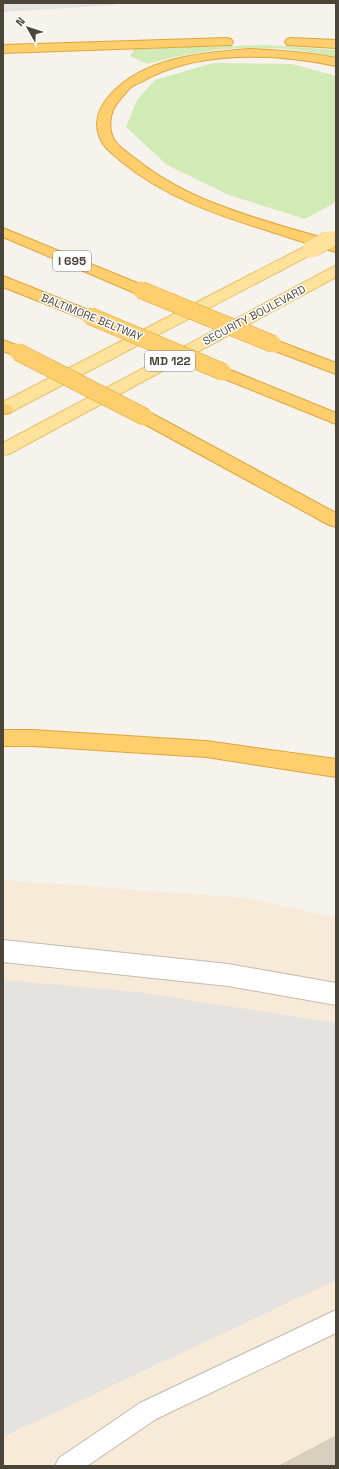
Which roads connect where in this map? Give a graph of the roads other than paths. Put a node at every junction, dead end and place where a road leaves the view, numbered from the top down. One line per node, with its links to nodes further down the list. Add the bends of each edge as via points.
1 (238, 41): 4 (highway)
2 (283, 42): 3 (highway)
3 (336, 44)
4 (3, 49)
5 (336, 62): 7 (highway, via 275,53 234,53 183,61 158,69 124,87 112,98 104,112 103,128 110,143 130,163 149,176 200,202 245,218)
6 (3, 232): 11 (highway, I 695, bridge)
7 (335, 239): 12 (main road, MD 122, bridge, via 311,249)
8 (336, 271): 14 (main road, SECURITY BOULEVARD / MD 122)
9 (3, 281): 13 (highway, BALTIMORE BELTWAY, bridge)
10 (10, 349): 15 (highway, bridge, via 145,416)
11 (336, 369)
12 (3, 409)
13 (336, 419)
14 (3, 450)
15 (336, 521)
16 (3, 738): 17 (highway, via 206,749)
17 (336, 768)
18 (3, 951): 19 (street, via 228,975)
19 (336, 994)
20 (336, 1321): 21 (lane, via 148,1411)
21 (67, 1466)

